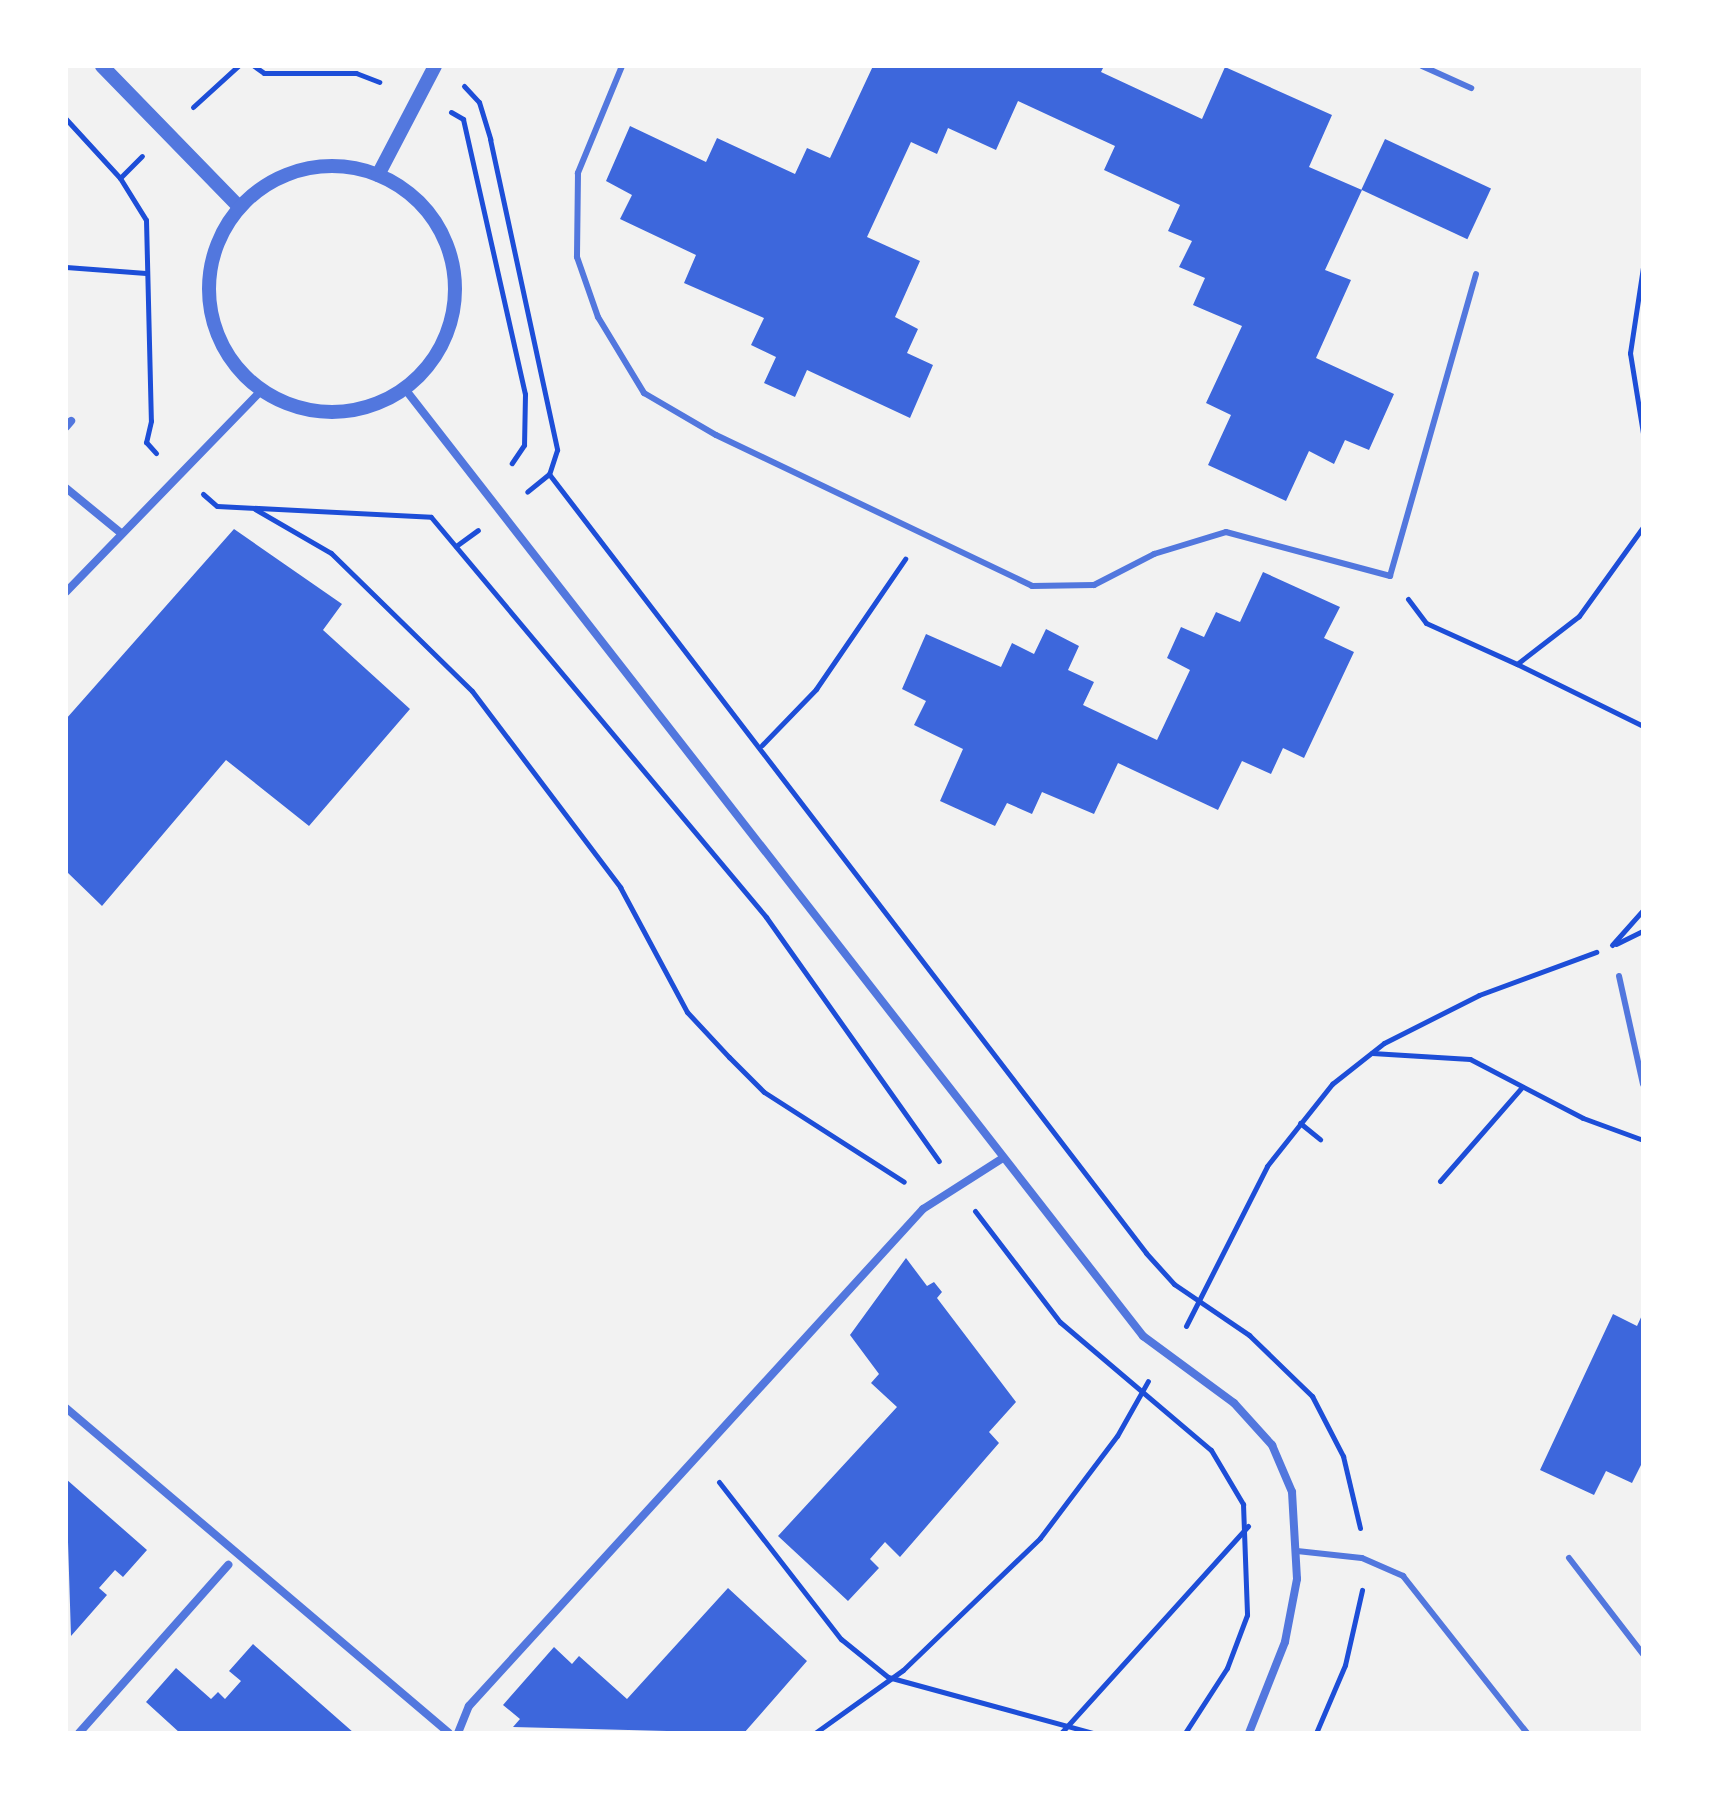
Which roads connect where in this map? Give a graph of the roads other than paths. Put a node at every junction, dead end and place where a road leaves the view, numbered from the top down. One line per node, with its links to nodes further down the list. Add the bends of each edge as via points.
1 (102, 66): 7 (street)
2 (435, 66): 6 (street)
3 (622, 66): 8 (lane, via 578,173 577,257 598,317 644,393 716,435 1032,586 1094,585 1154,554 1226,532 1390,576)
4 (1422, 66): 5 (lane)
5 (1471, 88)
6 (378, 175): 7 (street, via 318,167 262,188); 9 (street, via 435,222 456,294 431,363)
7 (239, 207): 10 (street, via 210,270 209,304 218,337)
8 (1476, 274)
9 (405, 389): 10 (street, via 371,407 333,412 295,407); 16 (street)
10 (261, 391): 12 (street)
11 (66, 488): 12 (street)
12 (122, 534): 13 (street)
13 (66, 592)
14 (1619, 976): 15 (lane)
15 (1643, 1084)
16 (1003, 1158): 18 (street, via 1143,1336 1258,1425 1292,1492); 24 (street, via 923,1209 469,1706)
17 (66, 1408): 23 (street)
18 (1297, 1551): 25 (street, via 1290,1623); 26 (lane, via 1362,1558 1403,1576)
19 (1569, 1558): 21 (lane)
20 (228, 1565): 22 (street)
21 (1643, 1654)
22 (79, 1733)
23 (449, 1733)
24 (458, 1733)
25 (1249, 1733)
26 (1527, 1733)

